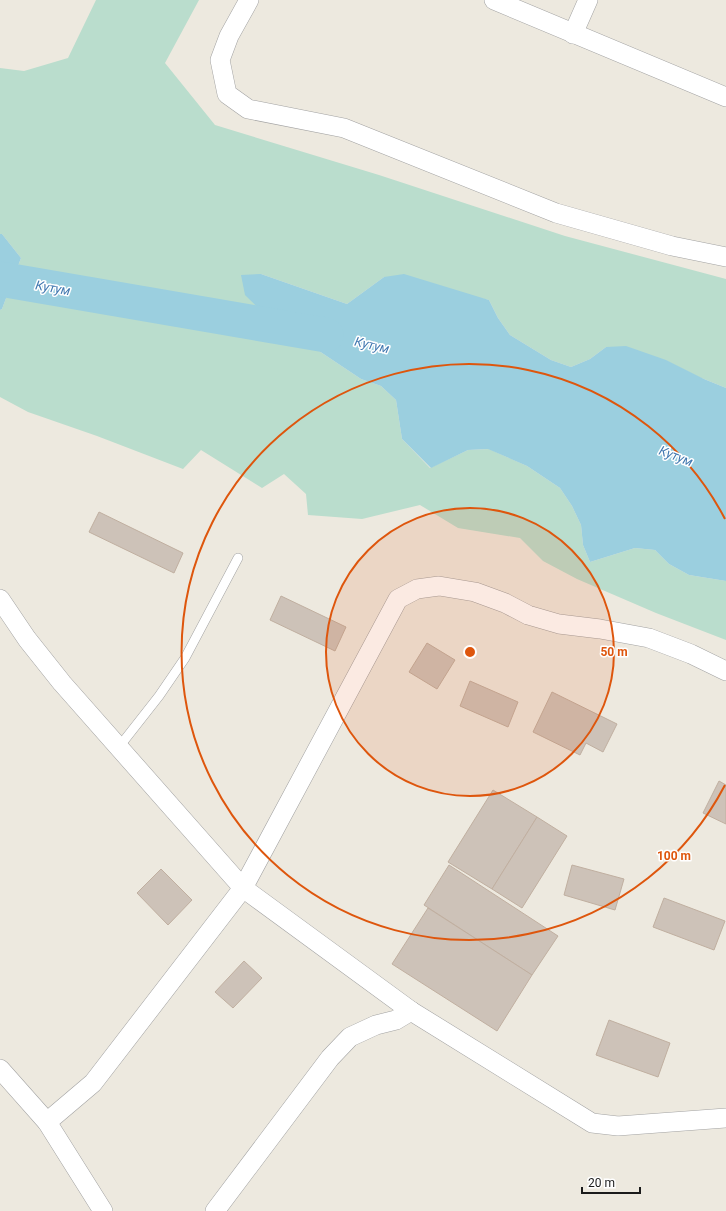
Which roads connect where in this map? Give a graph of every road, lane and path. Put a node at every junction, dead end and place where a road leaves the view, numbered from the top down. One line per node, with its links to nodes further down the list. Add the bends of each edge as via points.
1 (249, 0): 6 (street, via 229,36 220,60 227,94 248,109 344,128 556,213 672,246)
2 (494, 0): 4 (street)
3 (588, 0): 4 (street)
4 (574, 34): 5 (street)
5 (726, 97)
6 (726, 257)
7 (238, 558): 10 (lane, via 185,658)
8 (0, 599): 10 (street, via 27,639 62,683)
9 (726, 671): 11 (street, via 649,638 551,622 475,592 439,586 417,589 398,599)
10 (119, 747): 11 (street)
11 (243, 888): 12 (street); 15 (street, via 93,1083)
12 (411, 1011): 14 (street, via 592,1123 618,1126); 17 (street, via 396,1020 376,1025 350,1037 330,1058)
13 (0, 1069): 15 (street)
14 (726, 1118)
15 (47, 1122): 16 (street)
16 (103, 1211)
17 (216, 1211)

